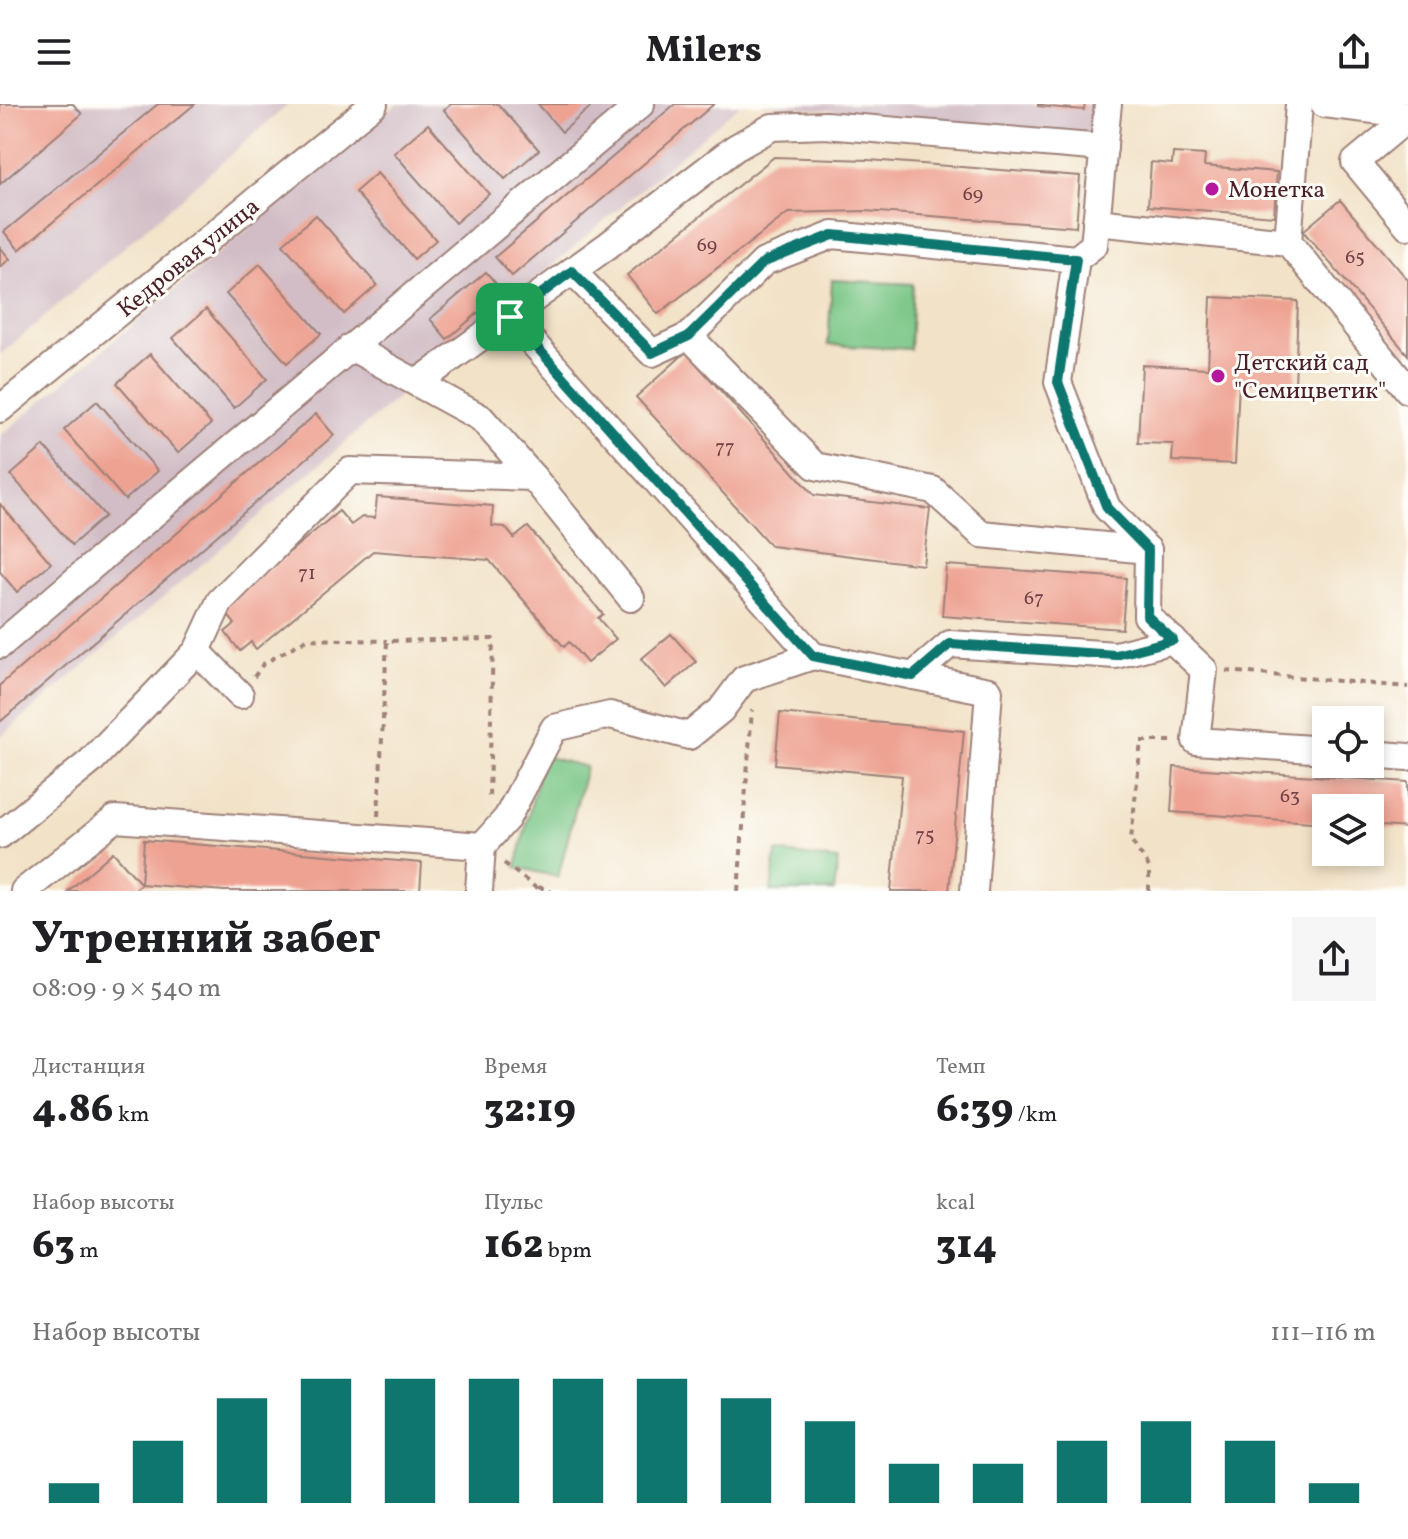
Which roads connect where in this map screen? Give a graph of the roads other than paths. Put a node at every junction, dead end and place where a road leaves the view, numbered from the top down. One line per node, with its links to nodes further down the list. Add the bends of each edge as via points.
1 (374, 104): 18 (street, Кедровая улица)
2 (641, 104): 15 (street)
3 (1108, 104): 7 (street)
4 (1299, 104): 10 (street)
5 (1324, 104): 6 (street)
6 (1408, 116): 9 (street, via 1355,162)
7 (1104, 148): 8 (street); 12 (street, via 825,125 772,127 735,148)
8 (1096, 222): 10 (street); 11 (street, via 1094,245)
9 (1408, 226)
10 (1288, 242): 17 (street)
11 (1076, 259): 14 (street, via 833,235 764,262); 20 (street, via 1058,382 1107,508)
12 (572, 271): 13 (street); 14 (street, via 652,353)
13 (510, 317): 16 (street); 25 (street)
14 (689, 336): 20 (street, via 815,466 933,490 981,534)
15 (351, 347): 16 (street); 23 (street)
16 (417, 383): 19 (street, via 481,418)
17 (1408, 390)
18 (0, 409)
19 (533, 477): 21 (street); 24 (street, via 350,471 220,601)
20 (1148, 550): 22 (street, via 1147,616)
21 (631, 598)
22 (1173, 640): 26 (street, via 1116,655 950,644); 28 (street, via 1204,670 1196,741)
23 (0, 645)
24 (197, 651): 27 (street); 31 (street, via 90,762)
25 (813, 656): 26 (street); 32 (street, via 744,679 721,710 689,736 610,715 554,728 507,818)
26 (913, 676): 35 (street, via 989,691)
27 (240, 695)
28 (1312, 749)
29 (1384, 755): 30 (street)
30 (1408, 757)
31 (0, 835)
32 (482, 846): 33 (street, via 115,819); 34 (street)
33 (24, 891)
34 (479, 891)
35 (974, 891)

